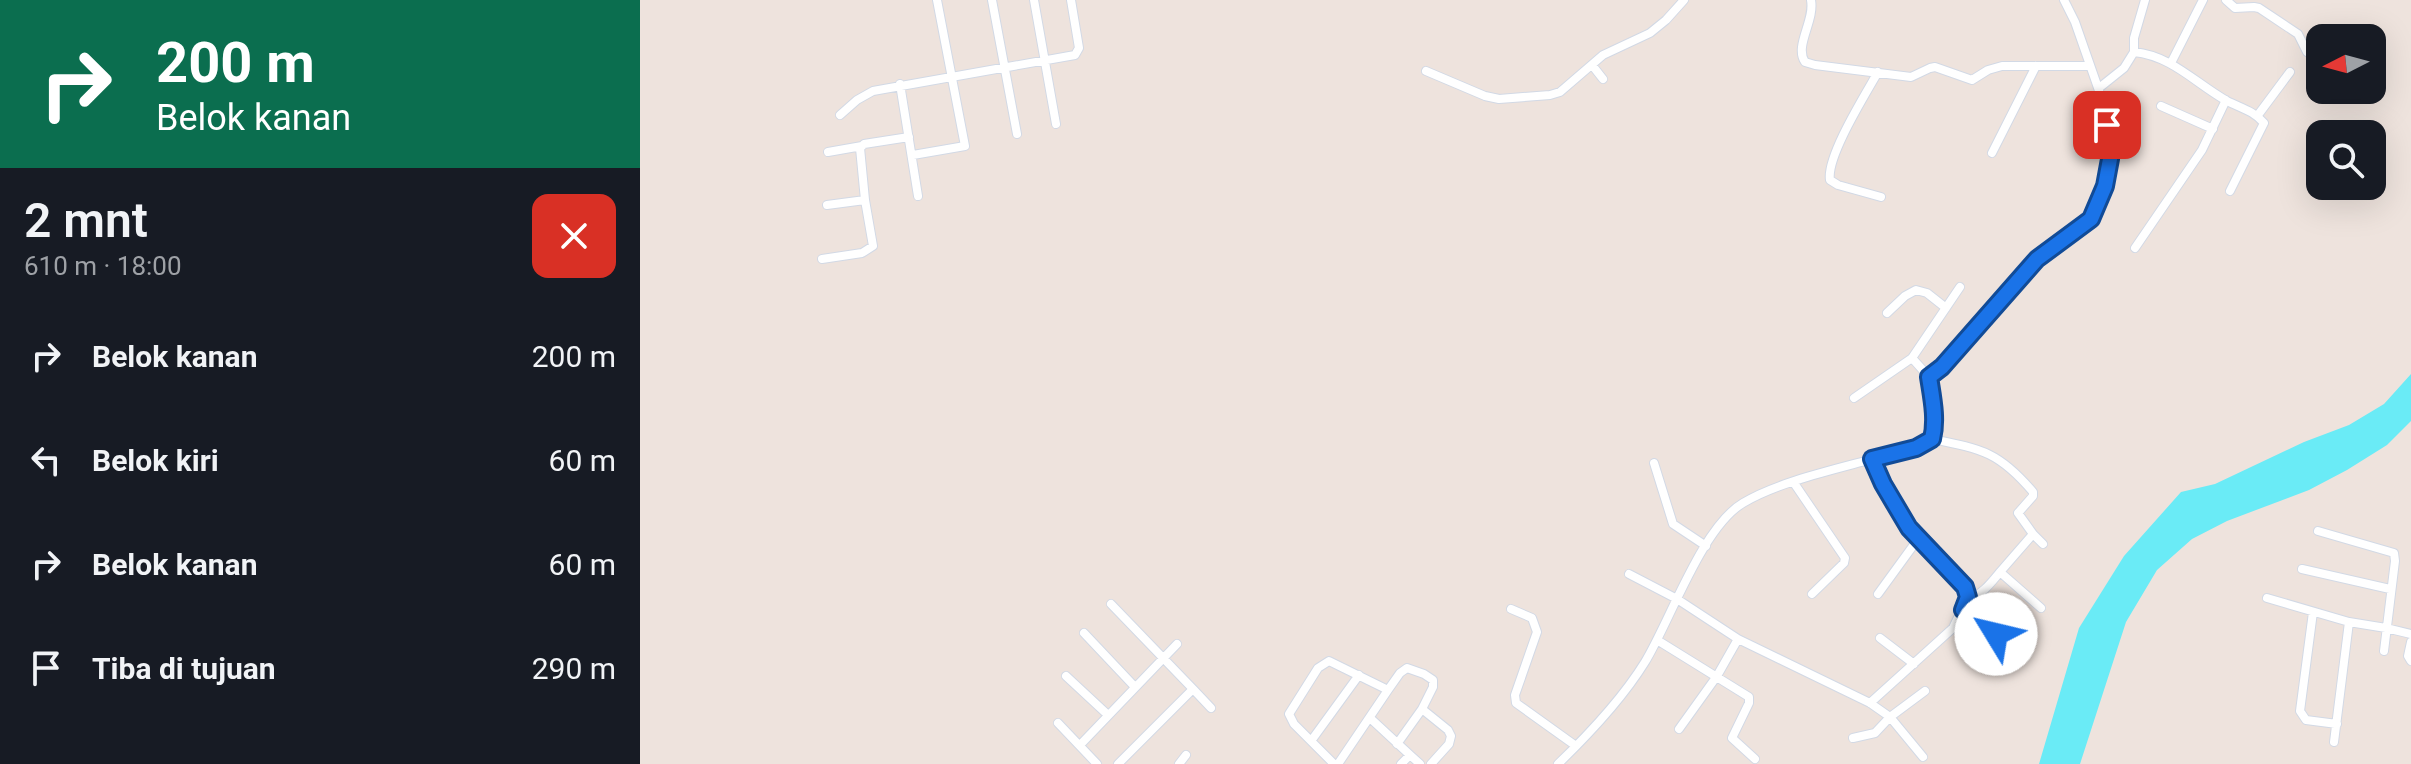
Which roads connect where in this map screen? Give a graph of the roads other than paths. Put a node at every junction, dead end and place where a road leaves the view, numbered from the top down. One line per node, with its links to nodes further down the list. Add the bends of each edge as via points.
1 (937, 0): 22 (street)
2 (992, 0): 18 (street)
3 (1034, 0): 13 (street)
4 (1071, 0): 13 (street, via 1078,52)
5 (1684, 0): 15 (street, via 1650,33)
6 (1811, 0): 20 (street, via 1812,16 1800,56 1805,62)
7 (2064, 0): 17 (street)
8 (2145, 0): 12 (street)
9 (2203, 0): 14 (street)
10 (2226, 0): 11 (street, via 2235,8 2259,8 2298,34)
11 (2306, 50)
12 (2134, 52): 14 (street); 25 (street)
13 (1044, 60): 18 (street); 30 (street)
14 (2171, 63): 26 (street)
15 (1592, 65): 19 (street, via 1560,92 1512,99 1485,96); 23 (street)
16 (2036, 66): 17 (street); 20 (street, via 2002,66 1972,80 1935,67 1911,77); 36 (street)
17 (2090, 66): 25 (street)
18 (1006, 67): 22 (street); 32 (street)
19 (1426, 71)
20 (1878, 72): 40 (street, via 1829,171 1830,180 1838,185)
21 (2290, 72): 29 (street)
22 (952, 75): 24 (street); 37 (street, via 965,146)
23 (1603, 79)
24 (900, 84): 28 (street, via 866,94); 33 (street)
25 (2099, 88): 49 (street, via 2110,159 2091,219 2037,259)
26 (2226, 100): 29 (street); 31 (street)
27 (2161, 106): 31 (street)
28 (840, 115)
29 (2258, 115): 38 (street, via 2263,128)
30 (1056, 124)
31 (2213, 129): 43 (street)
32 (1017, 134)
33 (909, 137): 34 (street); 37 (street)
34 (862, 146): 35 (street); 41 (street)
35 (828, 152)
36 (1992, 153)
37 (913, 155): 39 (street)
38 (2230, 191)
39 (918, 196)
40 (1881, 197)
41 (865, 200): 42 (street); 44 (street, via 873,246 862,253)
42 (827, 205)
43 (2135, 248)
44 (822, 259)
45 (1960, 287): 46 (street)
46 (1946, 308): 47 (street, via 1916,290); 48 (street)
47 (1887, 313)
48 (1912, 358): 49 (street); 50 (street)
49 (1929, 377): 51 (street)
50 (1854, 398)
51 (1932, 439): 52 (street); 56 (street, via 1976,448 2015,471 2033,492 2018,513)
52 (1872, 459): 54 (street); 57 (street)
53 (1654, 463): 59 (street, via 1673,524)
54 (1794, 483): 59 (street, via 1743,503); 64 (street, via 1845,558)
55 (2318, 531): 63 (street, via 2392,551)
56 (2033, 534): 58 (street); 61 (street)
57 (1918, 539): 65 (street); 68 (street, via 1965,587)
58 (2043, 544)
59 (1706, 546): 67 (street)
60 (2302, 569): 63 (street)
61 (2000, 572): 68 (street); 70 (street)
62 (1629, 574): 67 (street)
63 (2390, 589): 75 (street)
64 (1812, 594)
65 (1878, 594)
66 (2267, 598): 73 (street)
67 (1677, 599): 79 (street); 80 (street)
68 (1968, 599): 72 (street)
69 (1111, 604): 85 (street)
70 (2041, 608)
71 (1511, 609): 109 (street, via 1532,618 1537,632 1516,703)
72 (1963, 610): 83 (street); 87 (street, via 1953,628)
73 (2313, 612): 74 (street); 102 (street, via 2300,711 2306,720)
74 (2349, 622): 75 (street); 102 (street)
75 (2386, 628): 77 (street); 84 (street)
76 (1084, 633): 91 (street)
77 (2411, 634)
78 (1880, 638): 87 (street)
79 (1738, 639): 90 (street); 95 (street)
80 (1657, 640): 90 (street); 109 (street, via 1636,675)
81 (2411, 642): 86 (street)
82 (1177, 644): 85 (street)
83 (2008, 645)
84 (2384, 651)
85 (1164, 659): 91 (street); 92 (street)
86 (2411, 661)
87 (1914, 664): 95 (street)
88 (1359, 675): 93 (street); 105 (street); 105 (street, via 1329,661 1318,668 1289,714)
89 (1066, 676): 98 (street)
90 (1717, 676): 103 (street); 112 (street, via 1749,697 1732,738)
91 (1135, 687): 98 (street)
92 (1193, 689): 96 (street); 115 (street)
93 (1388, 690): 97 (street, via 1404,669 1432,678); 100 (street)
94 (1925, 691): 99 (street)
95 (1870, 703): 99 (street)
96 (1211, 708)
97 (1422, 709): 107 (street); 119 (street, via 1451,736)
98 (1108, 715): 108 (street)
99 (1890, 717): 104 (street, via 1875,733); 111 (street)
100 (1370, 718): 107 (street); 117 (street)
101 (1058, 723): 108 (street)
102 (2337, 724): 106 (street)
103 (1679, 729)
104 (1853, 738)
105 (1311, 741): 117 (street)
106 (2334, 742)
107 (1397, 744): 113 (street)
108 (1080, 745): 114 (street)
109 (1576, 746): 120 (street)
110 (1186, 755): 116 (street)
111 (1923, 757)
112 (1755, 759)
113 (1405, 761): 118 (street)
114 (1097, 764)
115 (1118, 764)
116 (1179, 764)
117 (1336, 764)
118 (1420, 764)
119 (1431, 764)
120 (1558, 764)

